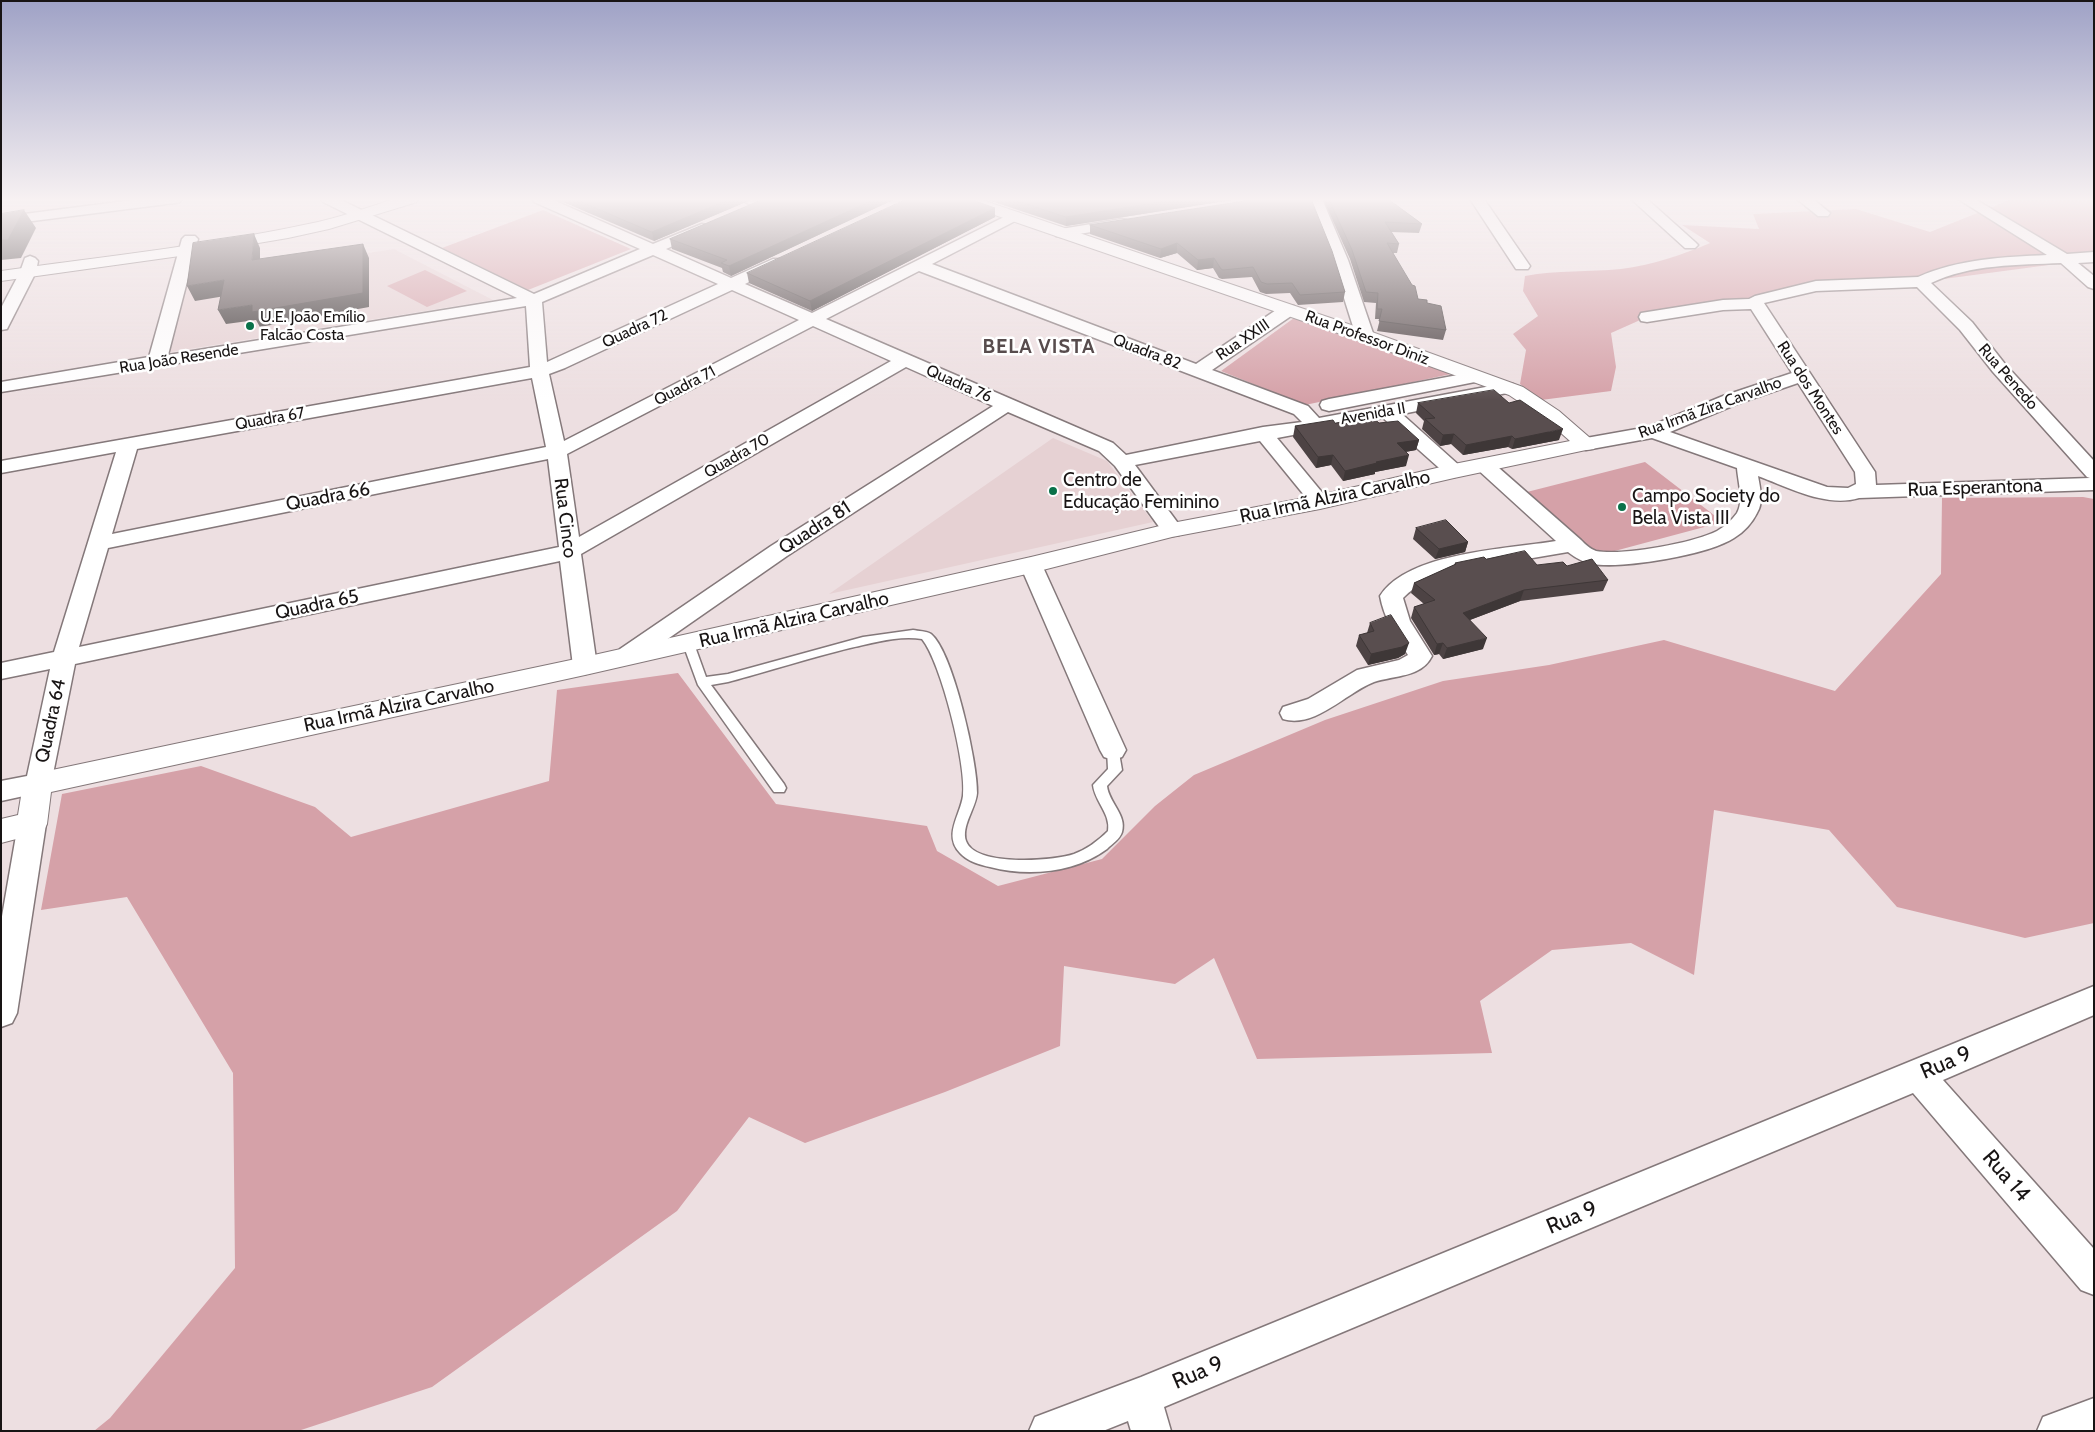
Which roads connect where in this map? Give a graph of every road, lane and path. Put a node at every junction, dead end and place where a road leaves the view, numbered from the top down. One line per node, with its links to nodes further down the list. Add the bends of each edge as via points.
1 (24, 266): 2 (street)
2 (29, 266): 14 (street); 23 (street)
3 (182, 266): 26 (street)
4 (465, 266): 18 (street)
5 (612, 266): 18 (street, Rua João Resende)
6 (689, 266): 16 (street, Quadra 76)
7 (769, 266): 16 (street, Quadra 72)
8 (917, 266): 22 (street, Quadra 71)
9 (921, 266): 27 (street, Quadra 82)
10 (1158, 266): 20 (street, Rua Professor Diniz)
11 (1342, 266): 24 (street)
12 (1983, 266): 15 (street, via 1930,276)
13 (2073, 266): 17 (street)
14 (1, 276)
15 (1921, 282): 19 (street, via 1816,286 1761,299); 48 (street, Rua Penedo, via 1966,326 1999,368)
16 (731, 284): 22 (street, Quadra 76); 28 (street, Quadra 72)
17 (2094, 284)
18 (534, 300): 26 (street, Rua João Resende); 28 (street, Rua Cinco)
19 (1756, 304): 21 (street, via 1723,305); 29 (street, Rua dos Montes)
20 (1288, 310): 24 (street, Rua Professor Diniz); 27 (street, Rua XXIII)
21 (1647, 317)
22 (813, 319): 25 (street, Quadra 76); 42 (street, Quadra 71)
23 (1, 325)
24 (1365, 336): 30 (street, Rua Professor Diniz)
25 (905, 360): 33 (street, Quadra 76); 55 (street, Quadra 70)
26 (157, 362): 31 (street, Rua João Resende)
27 (1198, 371): 34 (street, Quadra 82)
28 (540, 372): 40 (street, Quadra 67); 42 (street, Rua Cinco)
29 (1803, 375): 37 (street, Rua Irmã Zira Carvalho, via 1730,400); 50 (street, Rua dos Montes, via 1865,472 1866,487)
30 (1474, 377): 32 (street, Rua Professor Diniz); 34 (street, Avenida II)
31 (1, 387)
32 (1507, 388): 35 (street, Avenida II); 39 (street, Rua Professor Diniz, via 1544,409)
33 (1007, 405): 41 (street, Quadra 76); 58 (street, Quadra 81, via 779,551)
34 (1301, 410): 36 (street, Quadra 82); 41 (street, Avenida II)
35 (1388, 412): 36 (street, Avenida II); 47 (street)
36 (1314, 424): 38 (street, Avenida II)
37 (1653, 432): 39 (street, Rua Irmã Zira Carvalho); 44 (street, Rua Esperantona)
38 (1263, 433): 43 (street, Avenida II); 51 (street)
39 (1586, 444): 45 (street, Rua Irmã Alzira Carvalho)
40 (128, 445): 46 (street, Quadra 67); 53 (street, Quadra 64)
41 (1106, 447): 43 (street)
42 (557, 451): 53 (street, Quadra 66); 55 (street, Rua Cinco)
43 (1122, 462): 52 (street)
44 (1746, 464): 50 (street, Rua Esperantona, via 1825,493); 54 (street, via 1750,506 1741,522 1708,542 1614,558 1590,556)
45 (1484, 465): 47 (street, Rua Irmã Alzira Carvalho); 54 (street)
46 (1, 467)
47 (1454, 471): 51 (street, Rua Irmã Alzira Carvalho)
48 (2094, 473)
49 (2094, 484): 50 (street, Rua Esperantona)
50 (1856, 492)
51 (1320, 502): 52 (street, Rua Irmã Alzira Carvalho)
52 (1172, 530): 56 (street, Rua Irmã Alzira Carvalho)
53 (99, 543): 59 (street, Quadra 64)
54 (1573, 544): 63 (street, via 1463,561 1399,586 1391,596 1392,607 1398,623 1420,656 1418,660 1406,667 1366,676 1317,705)
55 (569, 552): 59 (street, Quadra 65); 60 (street, Rua Cinco)
56 (1032, 565): 57 (street, Rua Irmã Alzira Carvalho); 64 (street)
57 (689, 644): 58 (street, Rua Irmã Alzira Carvalho); 62 (lane)
58 (628, 655): 60 (street, Rua Irmã Alzira Carvalho)
59 (64, 658): 61 (street, Quadra 65); 65 (street, Quadra 64)
60 (585, 666): 65 (street, Rua Irmã Alzira Carvalho)
61 (1, 671)
62 (702, 682): 64 (lane, via 730,678 802,656 888,637 924,635 934,646 950,687 964,752 970,792 958,838 977,859 1016,867 1075,861 1091,854 1115,832 1117,820 1100,792 1100,785 1115,770); 66 (lane)
63 (1292, 713)
64 (1112, 750)
65 (38, 784): 67 (street, Rua Irmã Alzira Carvalho); 68 (street)
66 (779, 788)
67 (1, 791)
68 (32, 824): 69 (street); 71 (street)
69 (1, 830)
70 (2094, 1000): 72 (street, Rua 9)
71 (1, 1013)
72 (1918, 1074): 73 (street, Rua 14); 74 (street, Rua 9)
73 (2094, 1277)
74 (1146, 1414): 76 (street, Rua 9)
75 (2094, 1418): 77 (street)
76 (1048, 1431)
77 (2057, 1431)

